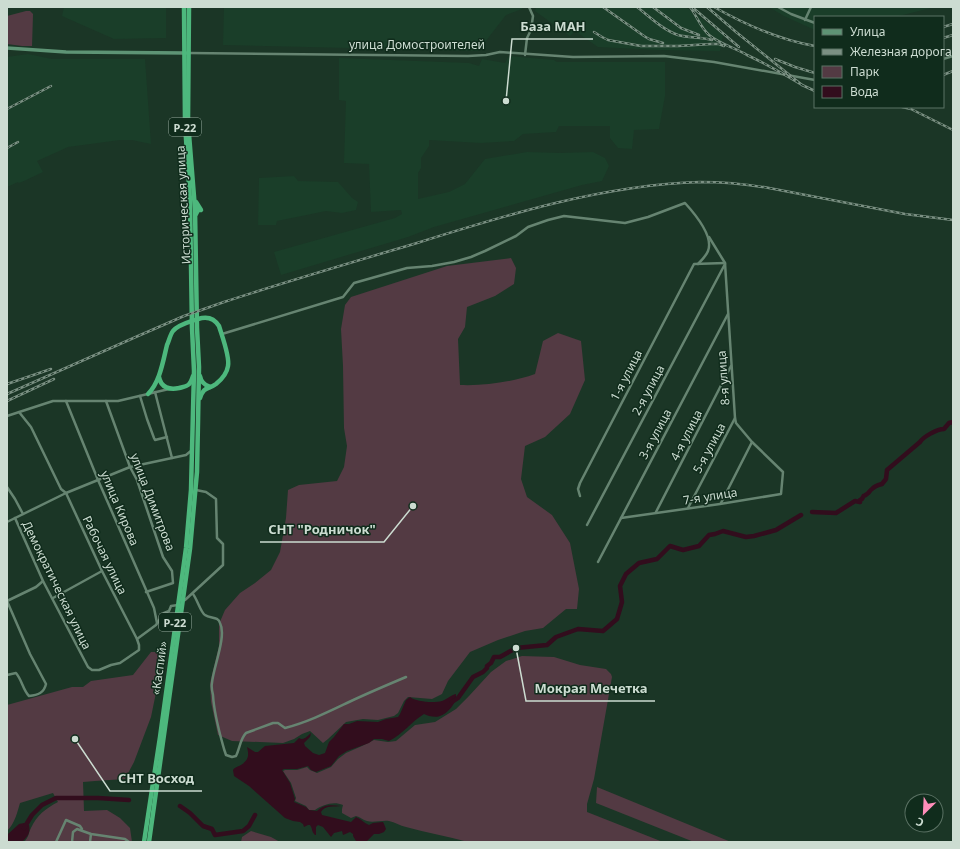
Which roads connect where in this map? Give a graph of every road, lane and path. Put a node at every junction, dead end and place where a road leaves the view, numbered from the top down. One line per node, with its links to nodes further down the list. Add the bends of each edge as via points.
1 (184, 7): 9 (highway, Историческая улица / Р-22)
2 (189, 7): 9 (highway, Историческая улица / Р-22)
3 (529, 7): 10 (street, via 533,16)
4 (778, 7): 6 (street)
5 (811, 7): 6 (street)
6 (805, 20): 7 (street)
7 (814, 23)
8 (7, 48): 9 (main road, via 66,52)
9 (186, 53): 10 (street, улица Домостроителей, via 468,56 500,52); 15 (highway, Историческая улица / Р-22, via 185,123); 15 (highway, Историческая улица / Р-22, via 188,122 195,201)
10 (525, 54): 11 (street, улица Домостроителей, via 573,57 664,56)
11 (814, 80)
12 (708, 236): 13 (street); 14 (street, via 708,251); 18 (street, via 693,211 685,204 625,223 564,216 528,227 516,236 471,257 432,266 407,268 354,283 343,297)
13 (725, 263): 14 (street); 16 (street, 8-я улица); 55 (street, 2-я улица)
14 (698, 264): 47 (street, 1-я улица, via 694,264 580,483)
15 (194, 296): 17 (highway, Историческая улица / Р-22)
16 (728, 313): 19 (street, 8-я улица); 53 (street, 3-я улица)
17 (194, 328): 20 (highway, Историческая улица / Р-22); 21 (highway, Историческая улица / Р-22)
18 (221, 334): 22 (highway, via 216,322 208,317 178,327 170,338); 23 (highway, via 228,358 227,371)
19 (732, 366): 34 (street, 8-я улица); 50 (street, 4-я улица)
20 (199, 367): 23 (highway, via 202,382); 31 (highway, Историческая улица / Р-22)
21 (194, 371): 24 (highway, via 189,385); 31 (highway, Историческая улица / Р-22)
22 (159, 375): 25 (highway, via 160,381); 27 (highway, via 154,388)
23 (210, 387): 31 (highway, via 204,389)
24 (179, 388): 25 (highway); 31 (highway, via 188,388)
25 (170, 389): 26 (street)
26 (155, 392): 27 (street); 35 (street)
27 (148, 394): 28 (street)
28 (140, 396): 30 (street); 35 (street, via 155,440)
29 (66, 400): 30 (street); 32 (street, via 53,401); 43 (street, улица Кирова)
30 (106, 401): 41 (street, улица Димитрова)
31 (196, 401): 37 (highway, «Каспий» / Р-22); 45 (highway, «Каспий» / Р-22)
32 (20, 412): 33 (street); 46 (street, Рабочая улица, via 31,427 61,489)
33 (7, 416)
34 (735, 418): 36 (street, 8-я улица, via 736,423); 49 (street, 5-я улица)
35 (167, 437): 39 (street)
36 (752, 442): 42 (street, 8-я улица); 48 (street)
37 (192, 450): 38 (street); 40 (highway, «Каспий» / Р-22)
38 (186, 455): 39 (street); 40 (street)
39 (172, 458): 41 (street)
40 (192, 461): 63 (highway, «Каспий» / Р-22)
41 (130, 467): 43 (street); 59 (street, улица Димитрова, via 137,480 163,556 172,570 173,583)
42 (783, 472): 48 (street, 7-я улица, via 781,494)
43 (98, 480): 46 (street); 59 (street, улица Кирова)
44 (7, 487): 51 (street, Демократическая улица)
45 (196, 490): 60 (street, via 206,492 216,499 217,538 223,544 222,565); 63 (highway, «Каспий» / Р-22)
46 (66, 493): 51 (street); 57 (street, Рабочая улица)
47 (580, 496)
48 (720, 504): 49 (street, 7-я улица)
49 (688, 508): 50 (street, 7-я улица)
50 (656, 513): 53 (street, 7-я улица)
51 (23, 514): 52 (street)
52 (15, 518): 54 (street); 58 (street, Демократическая улица)
53 (621, 518): 56 (street, 3-я улица)
54 (7, 522)
55 (588, 525)
56 (598, 562)
57 (102, 571): 61 (street); 65 (street, Рабочая улица)
58 (43, 581): 61 (street, Демократическая улица); 62 (street)
59 (146, 592): 64 (street, улица Кирова, via 154,608)
60 (193, 594): 63 (street); 67 (street, via 202,613 217,618 222,627 212,683 214,709 226,755 236,756 246,732 273,723 285,728 294,726)
61 (53, 598): 65 (street, Демократическая улица, via 88,667 92,670 120,663 139,650)
62 (7, 601): 66 (street, via 46,684 45,688 37,695 30,696 16,673)
63 (182, 602): 64 (street, via 171,606 170,611 164,613); 76 (highway, «Каспий» / Р-22); 77 (highway, «Каспий» / Р-22)
64 (157, 623): 65 (street)
65 (137, 639)
66 (7, 675)
67 (406, 677)
68 (83, 830): 69 (street); 71 (street, via 66,820); 72 (street, via 77,829 73,832)
69 (91, 834): 70 (street); 73 (street)
70 (112, 837): 74 (street); 75 (street)
71 (56, 842)
72 (72, 842)
73 (90, 842)
74 (112, 842)
75 (128, 842)
76 (144, 842)
77 (149, 842)

